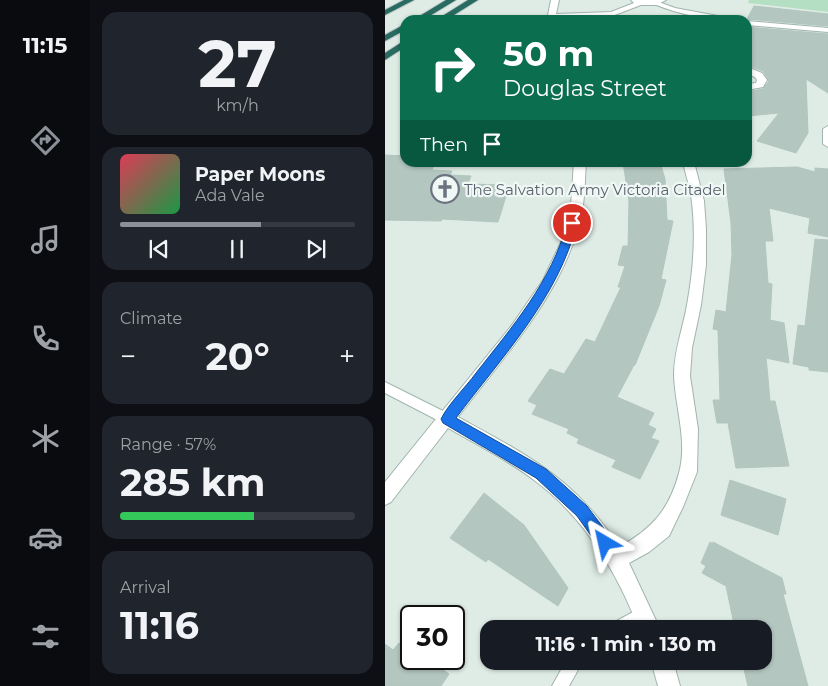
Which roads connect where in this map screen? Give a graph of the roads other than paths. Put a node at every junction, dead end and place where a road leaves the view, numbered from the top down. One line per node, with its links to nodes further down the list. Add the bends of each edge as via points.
1 (410, 0): 7 (highway)
2 (452, 0): 9 (highway)
3 (474, 0): 10 (highway)
4 (555, 0): 11 (street)
5 (638, 1): 6 (street); 8 (street)
6 (659, 2): 13 (lane, via 674,10)
7 (385, 13)
8 (612, 14): 12 (street)
9 (426, 15)
10 (448, 15)
11 (552, 15)
12 (597, 15)
13 (705, 15)
14 (752, 23): 16 (lane)
15 (400, 30): 17 (highway)
16 (828, 30)
17 (385, 38)
18 (400, 44): 20 (highway)
19 (400, 46): 21 (highway)
20 (385, 52)
21 (385, 57)
22 (752, 72): 23 (street, via 762,80 760,85)
23 (752, 87)
24 (828, 129): 25 (street)
25 (828, 144)
26 (579, 167): 29 (street, via 577,204 567,242 549,282)
27 (690, 167): 31 (street, via 700,229 699,265 684,348 683,376 690,429 689,472 662,529)
28 (385, 387): 29 (lane)
29 (447, 419): 30 (street); 31 (street, via 541,474 582,511)
30 (385, 496)
31 (617, 559): 32 (street)
32 (646, 620)
33 (570, 670): 35 (lane)
34 (665, 670): 36 (street)
35 (560, 686)
36 (669, 686)

